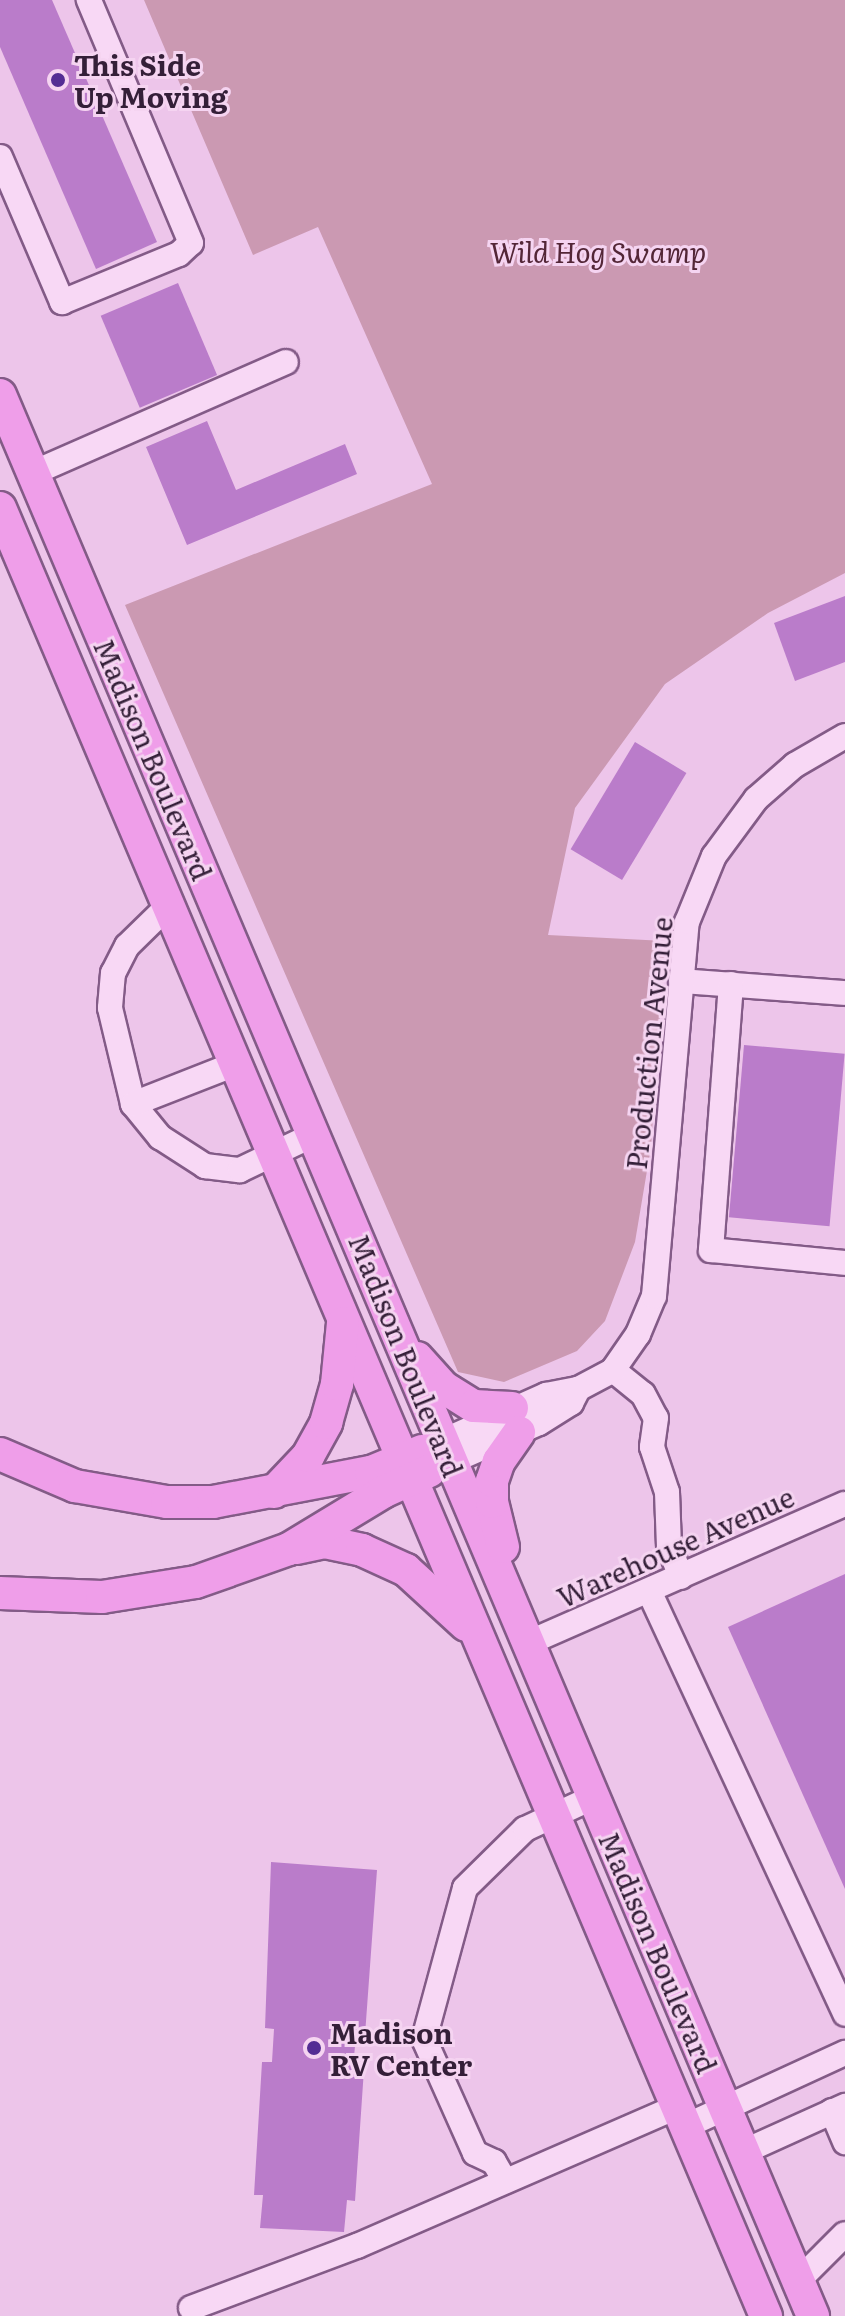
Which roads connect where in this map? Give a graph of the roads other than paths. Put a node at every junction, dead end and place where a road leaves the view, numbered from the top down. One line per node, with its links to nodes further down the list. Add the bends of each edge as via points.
1 (89, 0): 2 (street, via 191,243 179,254 62,302)
2 (0, 157)
3 (286, 362): 5 (street)
4 (0, 395): 5 (main road, Madison Boulevard)
5 (33, 473): 14 (main road, Madison Boulevard)
6 (0, 508): 8 (main road, Madison Boulevard)
7 (845, 736): 9 (street, Production Avenue, via 795,765 756,799 714,856 687,922)
8 (168, 906): 12 (main road, Madison Boulevard); 13 (street, via 127,946 113,973 110,1008)
9 (681, 981): 10 (street); 19 (street, Production Avenue, via 654,1296 638,1334)
10 (731, 984): 11 (street); 16 (street, via 711,1250)
11 (845, 993)
12 (235, 1064): 13 (street); 15 (main road, Madison Boulevard)
13 (133, 1104): 15 (street, via 160,1137 205,1166 240,1170)
14 (315, 1134): 15 (street); 18 (main road, Madison Boulevard)
15 (274, 1156): 17 (main road, Madison Boulevard)
16 (845, 1263)
17 (343, 1319): 23 (main road, Madison Boulevard); 24 (main road, via 337,1384 326,1423 308,1456)
18 (403, 1343): 20 (main road, via 443,1387 474,1406); 21 (main road, Madison Boulevard)
19 (613, 1370): 20 (street, Production Avenue, via 578,1389 571,1403); 27 (street, via 643,1394 656,1418 652,1447 667,1492 669,1546)
20 (516, 1420): 21 (street, Production Avenue); 31 (main road, via 492,1481 492,1502)
21 (446, 1451): 23 (main road); 31 (main road, Madison Boulevard)
22 (0, 1454): 24 (main road, via 75,1486 136,1498 213,1502)
23 (407, 1470): 24 (main road); 26 (main road); 30 (main road, Madison Boulevard)
24 (274, 1492)
25 (845, 1504): 27 (street, Warehouse Avenue)
26 (289, 1549): 29 (main road, via 241,1569 166,1588 66,1598); 30 (main road, via 325,1542 362,1550 406,1570)
27 (681, 1577): 28 (street, Warehouse Avenue)
28 (649, 1591): 31 (street, Warehouse Avenue); 34 (street)
29 (0, 1593)
30 (477, 1636): 33 (main road, Madison Boulevard)
31 (528, 1643): 32 (main road, Madison Boulevard)
32 (594, 1797): 33 (street); 36 (main road, Madison Boulevard)
33 (553, 1814): 38 (main road, Madison Boulevard); 41 (street, via 525,1829 465,1888 424,2039 475,2153 494,2162)
34 (845, 2014)
35 (845, 2053): 36 (street)
36 (725, 2108): 38 (street); 40 (main road, Madison Boulevard)
37 (838, 2109): 39 (street); 40 (street)
38 (681, 2116): 41 (street); 45 (main road, Madison Boulevard)
39 (845, 2142)
40 (743, 2152): 43 (main road, Madison Boulevard)
41 (505, 2181): 44 (street, via 357,2246)
42 (845, 2234): 43 (street)
43 (798, 2281): 46 (main road, Madison Boulevard)
44 (191, 2308)
45 (766, 2316)
46 (813, 2316)

